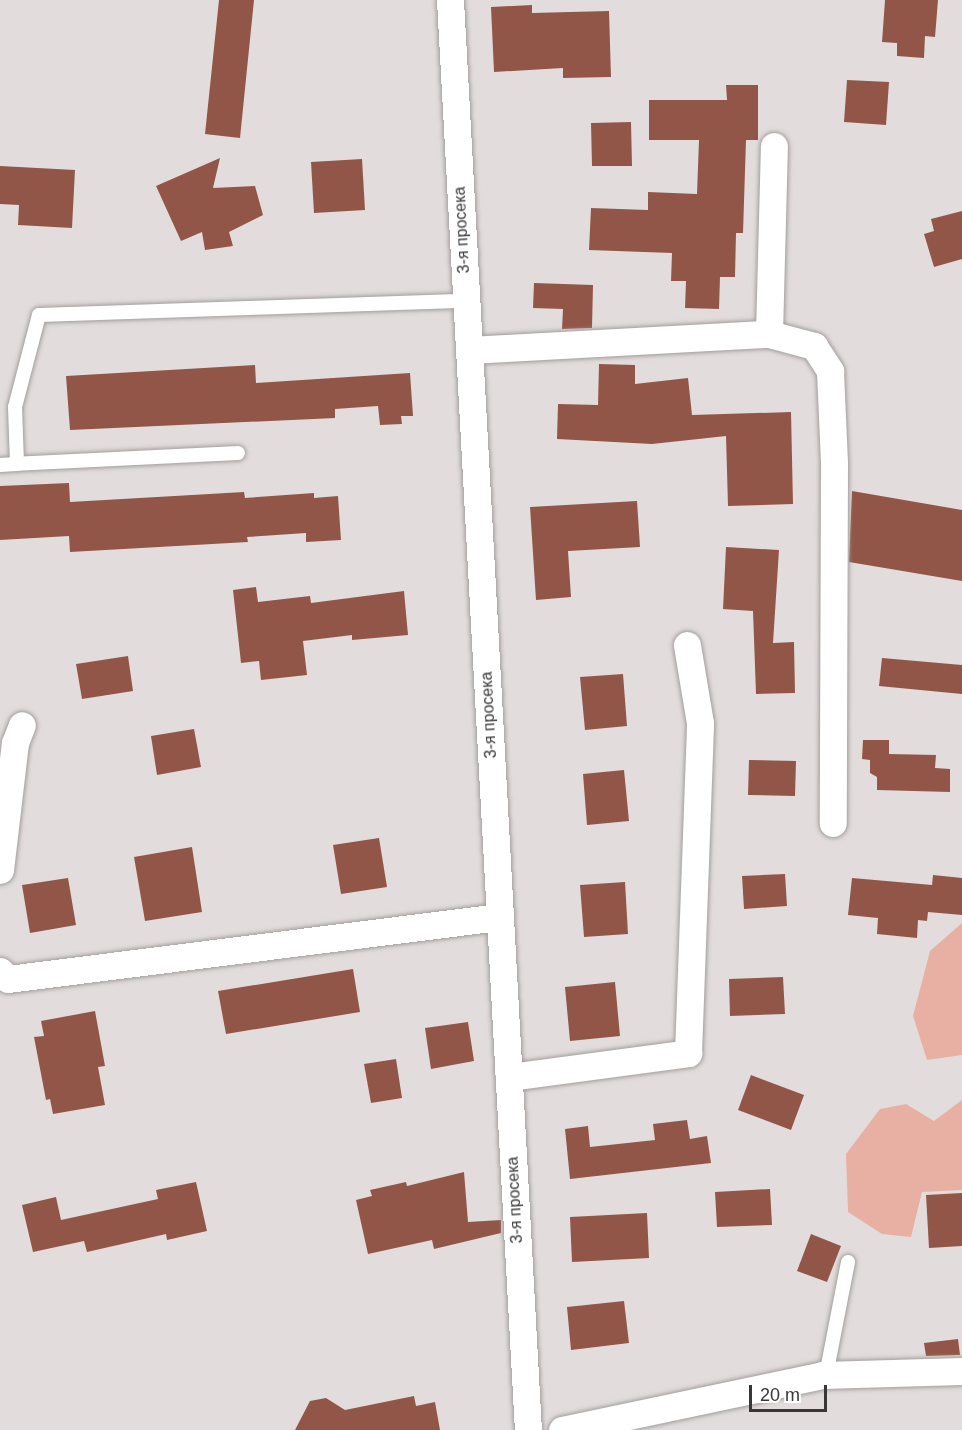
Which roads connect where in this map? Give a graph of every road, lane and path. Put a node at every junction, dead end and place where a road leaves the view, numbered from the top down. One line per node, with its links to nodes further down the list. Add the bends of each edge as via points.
1 (450, 0): 3 (street, 3-я просека)
2 (774, 146): 4 (street)
3 (466, 301): 5 (street, 3-я просека); 7 (lane, via 39,315 15,407)
4 (769, 334): 5 (street); 11 (street, via 814,346 830,371 834,464)
5 (469, 350): 13 (street, 3-я просека)
6 (238, 453): 7 (lane)
7 (17, 464): 8 (lane)
8 (0, 465)
9 (687, 645): 15 (street, via 700,723 687,1053)
10 (22, 725): 12 (street, via 15,742)
11 (833, 823)
12 (0, 870)
13 (500, 916): 14 (street, via 8,980); 15 (street, 3-я просека)
14 (0, 971)
15 (508, 1077): 19 (street, 3-я просека)
16 (848, 1262): 18 (lane, via 828,1365)
17 (962, 1371): 18 (street)
18 (822, 1375): 20 (street)
19 (528, 1430)
20 (562, 1430)

